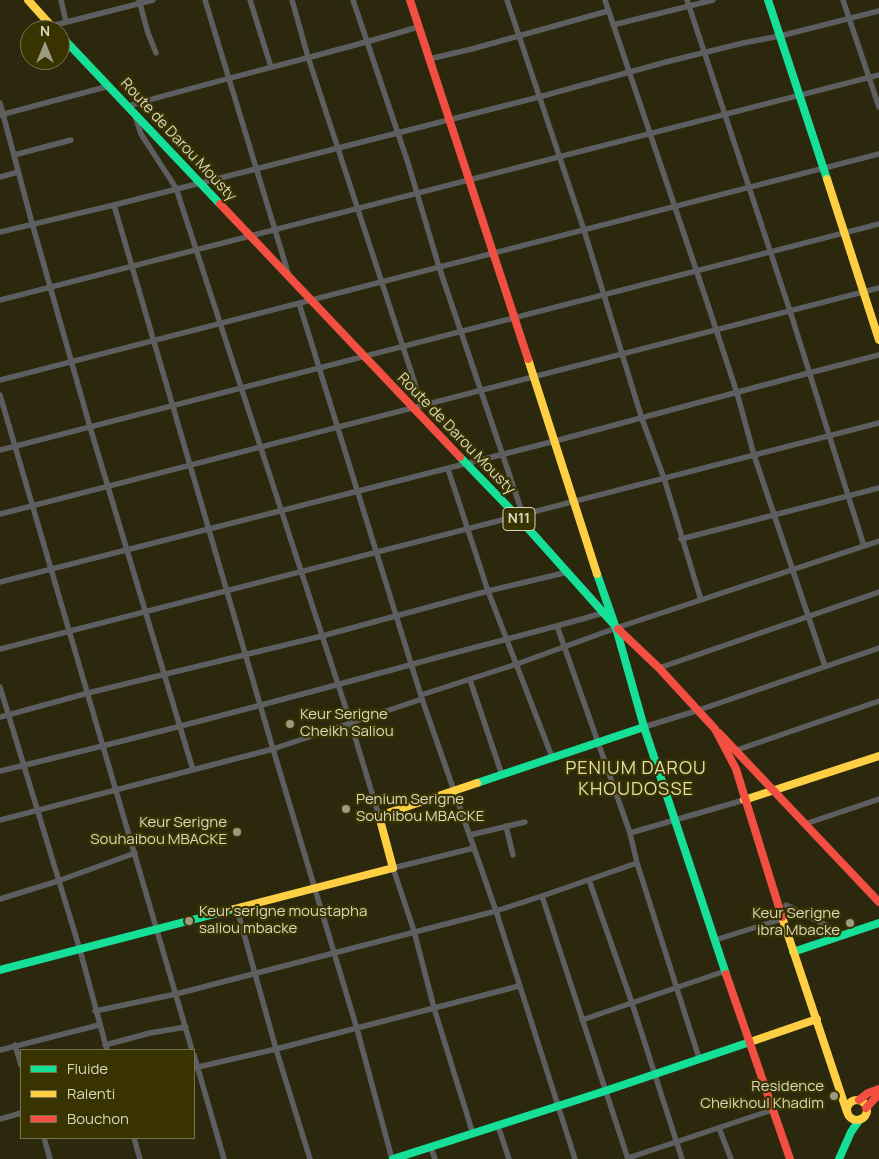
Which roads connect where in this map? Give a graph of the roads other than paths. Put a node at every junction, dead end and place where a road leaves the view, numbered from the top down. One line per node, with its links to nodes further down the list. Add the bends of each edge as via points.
1 (28, 0): 19 (main road)
2 (61, 0): 20 (street)
3 (153, 0): 14 (street)
4 (205, 0): 35 (street)
5 (250, 0): 32 (street)
6 (292, 0): 30 (street)
7 (353, 0): 26 (street)
8 (410, 0): 23 (main road)
9 (507, 0): 24 (street)
10 (605, 0): 16 (street)
11 (713, 0): 15 (street)
12 (768, 0): 25 (main road)
13 (844, 0): 18 (street)
14 (139, 2): 21 (street); 29 (street)
15 (688, 3): 22 (street); 28 (street)
16 (608, 11): 22 (street); 24 (street)
17 (879, 11): 18 (street)
18 (850, 19): 25 (street); 36 (street)
19 (46, 20)
20 (66, 20)
21 (70, 21)
22 (613, 25): 33 (street)
23 (418, 27): 26 (street); 31 (main road)
24 (518, 36): 31 (street); 38 (street)
25 (780, 36): 28 (street); 39 (main road)
26 (367, 43): 30 (street); 46 (street)
27 (70, 45): 37 (main road, Route de Darou Mousty / N11)
28 (704, 53): 33 (street); 43 (street)
29 (156, 54)
30 (308, 57): 32 (street); 49 (street)
31 (429, 59): 45 (main road)
32 (271, 67): 35 (street)
33 (629, 72): 38 (street); 47 (street)
34 (879, 75): 36 (street)
35 (229, 78): 42 (street); 53 (street)
36 (869, 78): 39 (street); 41 (street)
37 (109, 86): 42 (main road, Route de Darou Mousty / N11); 44 (street)
38 (539, 96): 45 (street); 52 (street)
39 (799, 96): 43 (street); 54 (main road)
40 (0, 103): 44 (street)
41 (879, 107)
42 (131, 109): 58 (main road, Route de Darou Mousty / N11); 59 (street, via 141,134)
43 (725, 114): 47 (street); 60 (street)
44 (1, 115): 51 (street)
45 (449, 118): 46 (street); 57 (main road)
46 (397, 132): 49 (street); 61 (street)
47 (649, 134): 52 (street); 63 (street)
48 (71, 140): 51 (street)
49 (338, 147): 53 (street); 64 (street)
50 (879, 154): 54 (street)
51 (14, 155): 55 (street)
52 (560, 157): 57 (street); 68 (street)
53 (256, 168): 58 (street); 67 (street)
54 (823, 169): 60 (street); 70 (main road)
55 (18, 172): 56 (street); 65 (street)
56 (0, 177)
57 (469, 180): 61 (street); 74 (main road)
58 (200, 182): 59 (street); 71 (main road, Route de Darou Mousty / N11)
59 (176, 188): 62 (street); 72 (street)
60 (748, 188): 63 (street); 73 (street)
61 (417, 193): 64 (street); 76 (street)
62 (114, 204): 65 (street); 75 (street)
63 (674, 207): 68 (street); 77 (street)
64 (358, 208): 67 (street); 79 (street)
65 (32, 223): 69 (street); 80 (street)
66 (879, 224): 70 (street)
67 (275, 230): 71 (street); 78 (street)
68 (584, 230): 74 (street); 83 (street)
69 (0, 232)
70 (844, 233): 73 (street); 82 (main road)
71 (250, 236): 72 (street); 78 (main road, Route de Darou Mousty / N11)
72 (196, 250): 75 (street); 89 (street)
73 (771, 252): 77 (street); 87 (street)
74 (493, 254): 76 (street); 88 (main road)
75 (132, 266): 80 (street); 93 (street)
76 (439, 268): 79 (street); 91 (street)
77 (697, 271): 83 (street); 90 (street)
78 (290, 278): 85 (main road, Route de Darou Mousty / N11)
79 (382, 282): 85 (street); 94 (street)
80 (50, 287): 84 (street); 98 (street)
81 (879, 288): 82 (street)
82 (863, 292): 87 (street); 92 (main road)
83 (604, 294): 88 (street); 95 (street)
84 (0, 300)
85 (312, 300): 86 (street); 97 (main road, Route de Darou Mousty / N11)
86 (299, 304): 89 (street); 99 (street)
87 (790, 311): 90 (street); 100 (street)
88 (514, 318): 91 (street); 101 (main road)
89 (220, 324): 93 (street); 103 (street)
90 (716, 330): 95 (street); 105 (street)
91 (462, 331): 94 (street); 104 (street)
92 (879, 340)
93 (154, 341): 98 (street); 107 (street)
94 (403, 346): 97 (street); 108 (street)
95 (622, 354): 101 (street); 110 (street)
96 (879, 355): 100 (street)
97 (363, 356): 99 (street); 109 (main road, Route de Darou Mousty / N11)
98 (72, 362): 102 (street); 112 (street)
99 (319, 368): 103 (street); 113 (street)
100 (809, 372): 105 (street); 114 (street)
101 (533, 377): 104 (street); 115 (main road)
102 (0, 380)
103 (241, 388): 107 (street); 117 (street)
104 (481, 390): 108 (street); 119 (street)
105 (737, 393): 110 (street); 120 (street)
106 (0, 395): 116 (street)
107 (172, 406): 112 (street); 122 (street)
108 (422, 406): 109 (street)
109 (413, 408): 113 (street); 121 (main road, Route de Darou Mousty / N11)
110 (642, 418): 115 (street); 124 (street)
111 (879, 423): 114 (street)
112 (90, 427): 116 (street); 125 (street)
113 (338, 427): 117 (street); 127 (street)
114 (830, 436): 120 (street); 128 (street)
115 (555, 441): 119 (street); 129 (main road)
116 (15, 446): 118 (street); 130 (street)
117 (260, 447): 122 (street); 131 (street)
118 (0, 450)
119 (503, 454): 121 (street); 133 (street)
120 (754, 455): 124 (street); 134 (street)
121 (465, 463): 123 (street); 133 (main road, Route de Darou Mousty / N11)
122 (190, 465): 125 (street); 135 (street)
123 (448, 469): 127 (street); 136 (street)
124 (664, 478): 129 (street); 137 (street)
125 (108, 486): 130 (street); 140 (street)
126 (879, 488): 128 (street)
127 (358, 492): 131 (street); 141 (street)
128 (848, 497): 134 (street); 139 (street)
129 (574, 501): 133 (street); 156 (main road)
130 (32, 506): 132 (street); 142 (street)
131 (281, 511): 135 (street); 144 (street)
132 (0, 514)
133 (520, 515): 136 (street); 145 (main road, Route de Darou Mousty / N11)
134 (775, 516): 137 (street); 143 (street)
135 (208, 528): 140 (street); 147 (street)
136 (466, 529): 141 (street); 148 (street)
137 (681, 539): 150 (street)
138 (879, 541): 139 (street)
139 (864, 546): 143 (street)
140 (127, 550): 142 (street); 151 (street)
141 (376, 552): 144 (street); 153 (street)
142 (52, 570): 146 (street); 157 (street)
143 (792, 570): 150 (street); 154 (street)
144 (301, 571): 147 (street); 158 (street)
145 (568, 572): 148 (street); 152 (main road, Route de Darou Mousty / N11)
146 (0, 582)
147 (227, 590): 151 (street); 163 (street)
148 (488, 591): 153 (street); 159 (street)
149 (879, 592): 154 (street)
150 (701, 600): 156 (street)
151 (146, 611): 157 (street); 168 (street)
152 (603, 613): 155 (street); 156 (main road, Route de Darou Mousty / N11)
153 (396, 616): 158 (street); 164 (street)
154 (808, 616): 166 (street); 167 (street)
155 (557, 626): 159 (street); 160 (street)
156 (616, 628): 160 (street); 167 (main road, Route de Darou Mousty / N11); 181 (main road)
157 (69, 631): 162 (street); 172 (street)
158 (322, 636): 163 (street); 170 (street)
159 (506, 639): 164 (street); 165 (street)
160 (566, 648): 165 (street); 183 (street)
161 (879, 648): 166 (street)
162 (0, 649)
163 (245, 654): 168 (street); 175 (street)
164 (411, 664): 170 (street); 173 (street)
165 (517, 664): 169 (street); 188 (street)
166 (825, 666): 176 (street)
167 (658, 668): 176 (main road, Route de Darou Mousty / N11)
168 (164, 675): 172 (street); 180 (street)
169 (470, 680): 173 (street); 192 (street)
170 (338, 684): 175 (street); 179 (street)
171 (0, 687): 177 (street)
172 (88, 693): 177 (street); 184 (street)
173 (422, 697): 179 (street); 194 (street)
174 (879, 701): 186 (street)
175 (260, 705): 180 (street); 185 (street)
176 (699, 710): 181 (street); 182 (main road, Route de Darou Mousty / N11)
177 (8, 714): 178 (street); 189 (street)
178 (0, 716)
179 (351, 724): 185 (street); 199 (street)
180 (180, 725): 184 (street); 190 (street)
181 (644, 727): 183 (main road); 201 (main road)
182 (715, 729): 186 (main road); 197 (main road, Route de Darou Mousty / N11, via 736,769)
183 (599, 743): 188 (main road); 205 (street)
184 (103, 745): 189 (street); 193 (street)
185 (273, 749): 190 (street); 214 (street)
186 (736, 750): 195 (main road)
187 (879, 756): 195 (main road)
188 (552, 757): 192 (main road)
189 (23, 766): 191 (street); 198 (street)
190 (193, 770): 193 (street)
191 (0, 772)
192 (502, 775): 194 (main road)
193 (116, 790): 198 (street); 208 (street)
194 (455, 791): 199 (main road); 206 (street)
195 (774, 791): 197 (main road); 203 (main road)
196 (879, 799): 203 (street)
197 (744, 800): 201 (street); 221 (main road, Route de Darou Mousty / N11)
198 (38, 811): 200 (street); 213 (street)
199 (379, 816): 211 (main road)
200 (0, 820)
201 (674, 820): 205 (street); 225 (main road)
202 (525, 822): 204 (street)
203 (805, 824): 217 (main road)
204 (506, 826): 206 (street); 209 (street)
205 (630, 833): 210 (street)
206 (470, 835): 207 (street)
207 (474, 848): 211 (street); 220 (street)
208 (134, 853): 213 (street); 223 (street)
209 (513, 855)
210 (637, 863): 212 (street); 234 (street)
211 (393, 868): 214 (main road); 224 (street)
212 (589, 880): 215 (street); 236 (street)
213 (58, 881): 216 (street); 227 (street)
214 (314, 889): 219 (main road); 228 (street)
215 (542, 896): 220 (street); 240 (street)
216 (0, 899)
217 (879, 902)
218 (786, 905): 226 (street, via 826,925)
219 (238, 909): 223 (main road); 232 (street)
220 (496, 911): 224 (street); 233 (street)
221 (782, 919): 225 (street); 229 (main road, Route de Darou Mousty / N11)
222 (879, 923): 226 (main road)
223 (157, 930): 227 (main road); 235 (street)
224 (414, 931): 228 (street); 237 (street)
225 (715, 940): 231 (main road)
226 (826, 941): 229 (main road)
227 (80, 950): 230 (main road); 238 (street)
228 (333, 952): 232 (street); 243 (street)
229 (793, 952): 239 (main road, Route de Darou Mousty / N11)
230 (0, 970)
231 (725, 972): 234 (street); 244 (main road)
232 (255, 973): 235 (street); 248 (street)
233 (519, 986): 237 (street); 259 (street)
234 (676, 988): 236 (street); 250 (street)
235 (176, 994): 238 (street); 242 (street)
236 (632, 1003): 240 (street); 253 (street)
237 (434, 1008): 243 (street); 267 (street)
238 (95, 1011): 241 (street)
239 (817, 1019): 244 (main road); 254 (main road, Route de Darou Mousty / N11)
240 (582, 1020): 256 (street)
241 (99, 1025): 245 (street); 246 (street)
242 (186, 1027): 246 (street, via 150,1033); 247 (street)
243 (357, 1029): 248 (street); 276 (street)
244 (749, 1042): 250 (main road); 261 (main road)
245 (15, 1046): 249 (street); 251 (street)
246 (106, 1048)
247 (192, 1049)
248 (276, 1049): 252 (street); 275 (street)
249 (0, 1050)
250 (699, 1058): 253 (main road)
251 (20, 1061)
252 (196, 1067): 274 (street)
253 (654, 1074): 256 (main road); 270 (street)
254 (839, 1088): 258 (main road); 263 (main road, Route de Darou Mousty)
255 (879, 1089): 258 (main road)
256 (605, 1091): 259 (main road); 280 (street)
257 (879, 1094): 260 (main road)
258 (858, 1100): 260 (main road); 263 (main road, via 849,1104)
259 (559, 1106): 265 (main road); 279 (street)
260 (866, 1108): 263 (main road, via 864,1116)
261 (772, 1110): 266 (street); 283 (main road)
262 (20, 1113): 264 (street)
263 (853, 1116): 284 (main road, via 851,1132)
264 (0, 1119)
265 (498, 1126): 267 (main road); 278 (street)
266 (719, 1128): 270 (street); 282 (street)
267 (473, 1134): 271 (main road)
268 (44, 1139): 272 (street)
269 (134, 1139): 273 (street)
270 (676, 1142): 280 (street); 281 (street)
271 (432, 1148): 276 (main road); 277 (street)
272 (50, 1159)
273 (140, 1159)
274 (224, 1159)
275 (310, 1159)
276 (393, 1159)
277 (435, 1159)
278 (509, 1159)
279 (575, 1159)
280 (628, 1159)
281 (682, 1159)
282 (731, 1159)
283 (790, 1159)
284 (838, 1159)

